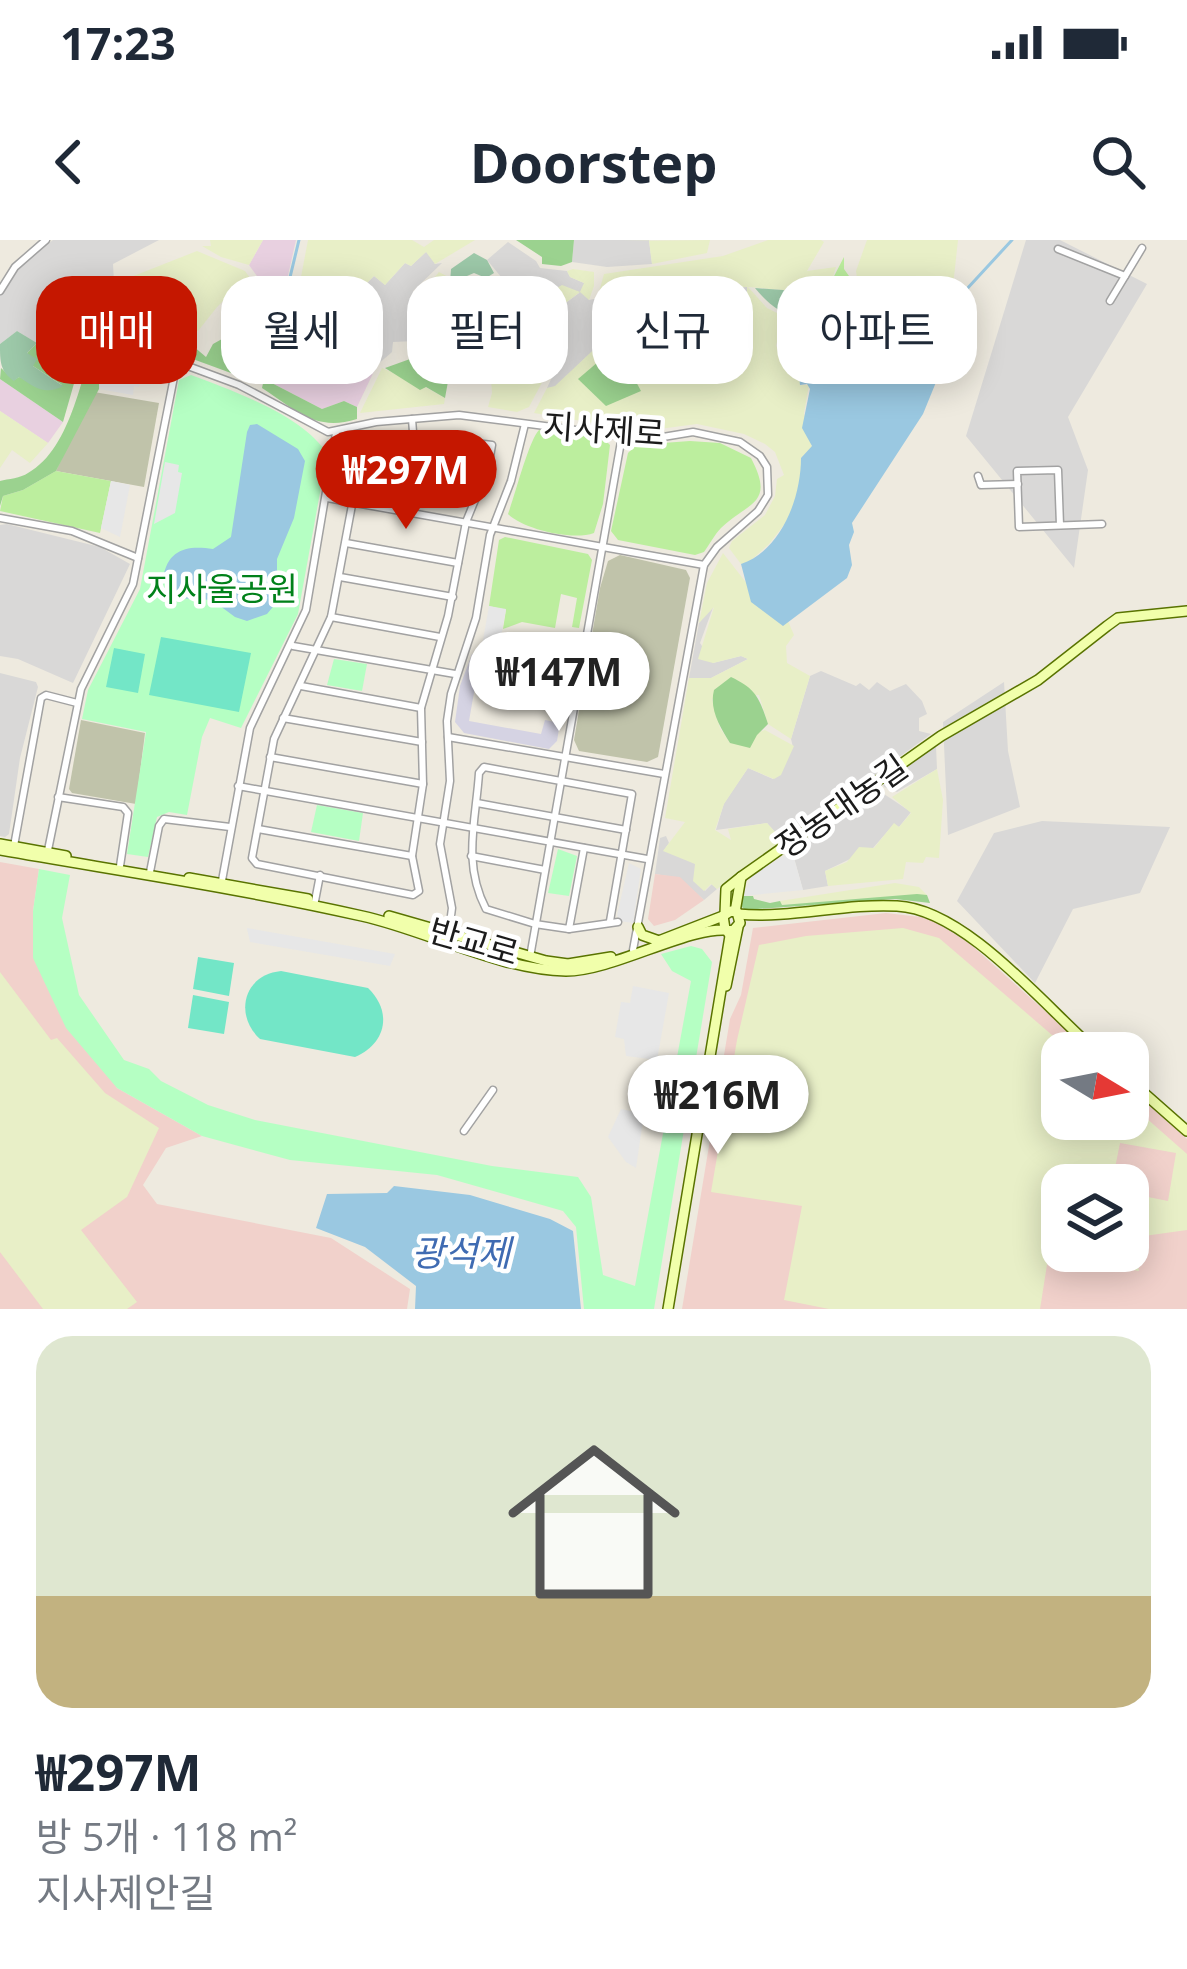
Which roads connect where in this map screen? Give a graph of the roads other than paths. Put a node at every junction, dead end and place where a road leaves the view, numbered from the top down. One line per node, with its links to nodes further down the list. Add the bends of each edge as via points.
1 (46, 240): 5 (street)
2 (1142, 248): 4 (street)
3 (1058, 250): 4 (street)
4 (1125, 276): 6 (street)
5 (0, 291)
6 (1109, 302)
7 (412, 419): 8 (street, 지사제로); 9 (street, 지사제로); 11 (street)
8 (525, 423): 10 (street, 지사제로); 21 (street)
9 (336, 433): 16 (street); 25 (street, via 177,362)
10 (622, 436): 24 (street); 27 (street, 지사제로, via 705,433 760,456 768,495)
11 (414, 445): 12 (street, via 364,452); 15 (street, via 492,446)
12 (359, 466): 15 (street); 17 (street)
13 (978, 476): 14 (street, via 981,485)
14 (1018, 484): 22 (street, via 1019,527); 22 (street, via 1018,471 1058,470)
15 (479, 488): 19 (street)
16 (327, 498): 17 (street); 33 (street)
17 (352, 502): 19 (street); 23 (street)
18 (0, 518): 25 (street, via 71,531)
19 (466, 521): 21 (street); 26 (street)
20 (1102, 524): 22 (street)
21 (493, 526): 24 (street); 36 (street, via 478,613)
22 (1060, 526)
23 (346, 543): 26 (street); 28 (street)
24 (602, 546): 27 (street); 43 (street)
25 (138, 558): 38 (street)
26 (458, 563): 29 (street)
27 (704, 565): 45 (street)
28 (340, 577): 29 (street); 31 (street)
29 (453, 597): 32 (street)
30 (1187, 610): 74 (street, 정농대농길, via 1118,618 1022,691 941,736 741,877 731,890)
31 (332, 617): 32 (street); 34 (street)
32 (441, 637): 35 (street)
33 (292, 646): 34 (street); 48 (street, via 260,703)
34 (319, 650): 35 (street); 37 (street)
35 (430, 670): 36 (street); 39 (street)
36 (455, 674): 41 (street)
37 (299, 686): 39 (street); 40 (street)
38 (77, 703): 50 (street); 60 (street, via 41,698)
39 (421, 709): 42 (street)
40 (282, 718): 42 (street); 44 (street)
41 (447, 736): 43 (street); 54 (street)
42 (422, 742): 47 (street)
43 (564, 756): 45 (street); 46 (street)
44 (270, 757): 47 (street); 49 (street)
45 (664, 774): 67 (street)
46 (559, 781): 51 (street, via 484,767); 53 (street); 58 (street, via 632,794)
47 (423, 784): 52 (street)
48 (238, 786): 49 (street); 56 (street)
49 (264, 790): 52 (street); 57 (street)
50 (58, 797): 64 (street); 68 (street, via 128,813)
51 (477, 803): 53 (street); 55 (street)
52 (417, 817): 54 (street); 65 (street)
53 (554, 818): 58 (street); 59 (street)
54 (443, 821): 55 (street); 79 (street)
55 (471, 826): 59 (street); 66 (street)
56 (230, 827): 70 (street, via 164,819); 72 (street)
57 (258, 829): 65 (street); 71 (street, via 257,864)
58 (626, 830): 63 (street)
59 (550, 842): 62 (street); 69 (street)
60 (14, 846): 61 (street); 64 (street)
61 (0, 847): 64 (street)
62 (584, 848): 63 (street); 77 (street)
63 (622, 854): 67 (street); 77 (street, via 614,922)
64 (47, 855): 68 (street); 72 (street)
65 (412, 856): 71 (street, via 421,885 413,895)
66 (470, 856): 69 (street); 75 (street, via 485,909)
67 (649, 859): 76 (street)
68 (120, 866): 70 (street)
69 (545, 870): 75 (street)
70 (150, 872): 72 (street)
71 (320, 875): 73 (street)
72 (221, 887): 73 (street, 반교로); 79 (street, 반교로)
73 (315, 901): 79 (street, 반교로)
74 (732, 921): 78 (street, 반교로); 80 (street, 반교로); 83 (street); 84 (street); 85 (street, via 895,905 932,912 976,940)
75 (535, 924): 77 (street); 82 (street)
76 (638, 927): 80 (street); 81 (street)
77 (569, 929)
78 (707, 932): 79 (street, 반교로, via 566,971); 83 (street, via 720,938)
79 (448, 937): 82 (street, 반교로)
80 (659, 941): 81 (street, 반교로)
81 (633, 950): 82 (street, 반교로, via 568,964)
82 (530, 957)
83 (726, 960): 84 (street)
84 (722, 996): 90 (street)
85 (1075, 1032)
86 (493, 1090): 88 (street)
87 (1149, 1098): 89 (street)
88 (464, 1131)
89 (1187, 1131)
90 (668, 1309)

